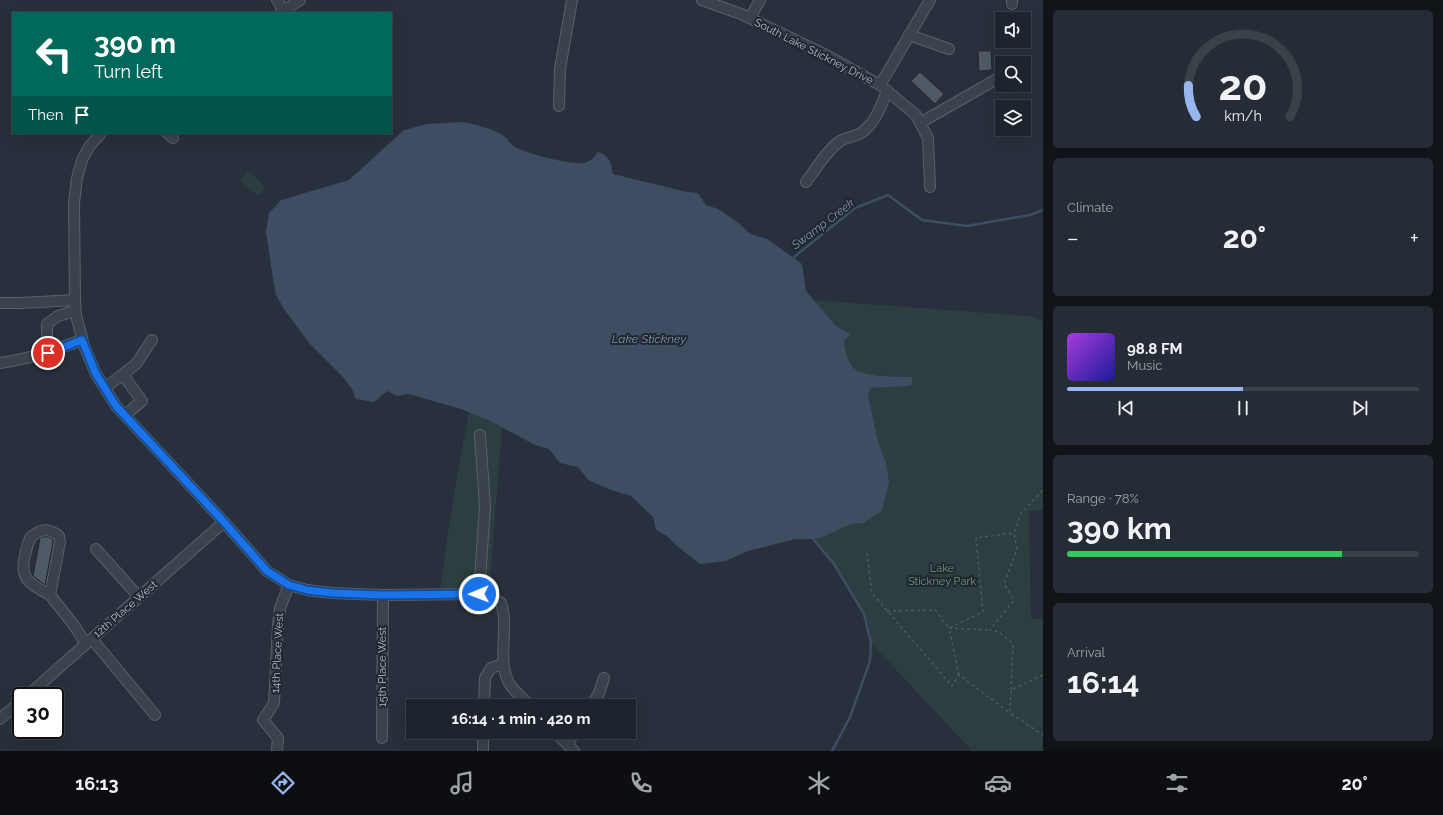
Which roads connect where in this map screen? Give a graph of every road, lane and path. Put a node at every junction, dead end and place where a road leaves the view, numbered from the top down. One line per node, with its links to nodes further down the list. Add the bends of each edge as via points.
1 (277, 0): 7 (street)
2 (300, 0): 7 (street)
3 (572, 0): 13 (street, via 560,68)
4 (702, 0): 8 (street, South Lake Stickney Drive)
5 (760, 0): 8 (street)
6 (930, 0): 9 (street)
7 (282, 12)
8 (750, 18): 12 (street, South Lake Stickney Drive, via 826,55)
9 (910, 35): 10 (street); 12 (street)
10 (949, 49)
11 (995, 80): 14 (street)
12 (883, 88): 14 (street, South Lake Stickney Drive, via 916,115); 16 (street, via 880,107 868,127 840,142)
13 (559, 106)
14 (920, 123): 17 (street, South Lake Stickney Drive, via 928,138)
15 (100, 134): 18 (street, via 88,147 77,178 74,203)
16 (806, 182)
17 (930, 187)
18 (75, 300): 19 (street); 20 (street)
19 (0, 303)
20 (75, 311): 21 (street); 23 (street, via 58,316 47,324 47,337)
21 (82, 340): 23 (street); 26 (street, via 96,374)
22 (152, 340): 25 (street, via 136,364)
23 (52, 351): 24 (street)
24 (0, 363)
25 (123, 375): 26 (street); 27 (street, via 142,401)
26 (105, 388): 27 (street)
27 (125, 415): 30 (street)
28 (480, 435): 35 (street, via 485,506)
29 (1043, 490): 31 (path, via 1021,513)
30 (224, 522): 34 (street, via 267,571); 38 (street, 12th Place West)
31 (1014, 533): 40 (path, via 976,538 982,612); 41 (path, via 1017,549 1004,584 1014,600)
32 (96, 549): 38 (street)
33 (867, 553): 39 (path, via 872,594)
34 (289, 585): 37 (street, via 332,593); 61 (street, 14th Place West, via 280,608 274,703 263,720 278,738)
35 (479, 594): 37 (street); 43 (street, via 501,603 505,626)
36 (50, 595): 36 (street, via 60,542 59,536 46,529 30,538 23,572 31,583); 42 (street)
37 (383, 595): 57 (street, 15th Place West)
38 (139, 597): 42 (street, 12th Place West)
39 (887, 611): 40 (path, via 935,610); 44 (path, via 952,686)
40 (949, 628): 41 (path); 44 (path)
41 (990, 630): 48 (path, via 999,632 1012,644)
42 (89, 641): 47 (street, 12th Place West); 54 (street)
43 (503, 664): 49 (street, via 491,668 484,678); 50 (street, via 505,676)
44 (959, 675): 53 (path)
45 (1043, 675): 48 (path)
46 (604, 678): 51 (street)
47 (37, 687)
48 (1011, 690): 53 (path)
49 (484, 699)
50 (523, 699)
51 (595, 699)
52 (12, 709): 55 (street)
53 (1010, 713): 56 (path)
54 (155, 715)
55 (0, 720)
56 (1043, 735)
57 (382, 738)
58 (483, 739): 62 (street)
59 (563, 739): 60 (street)
60 (571, 748)
61 (277, 751)
62 (483, 751)

